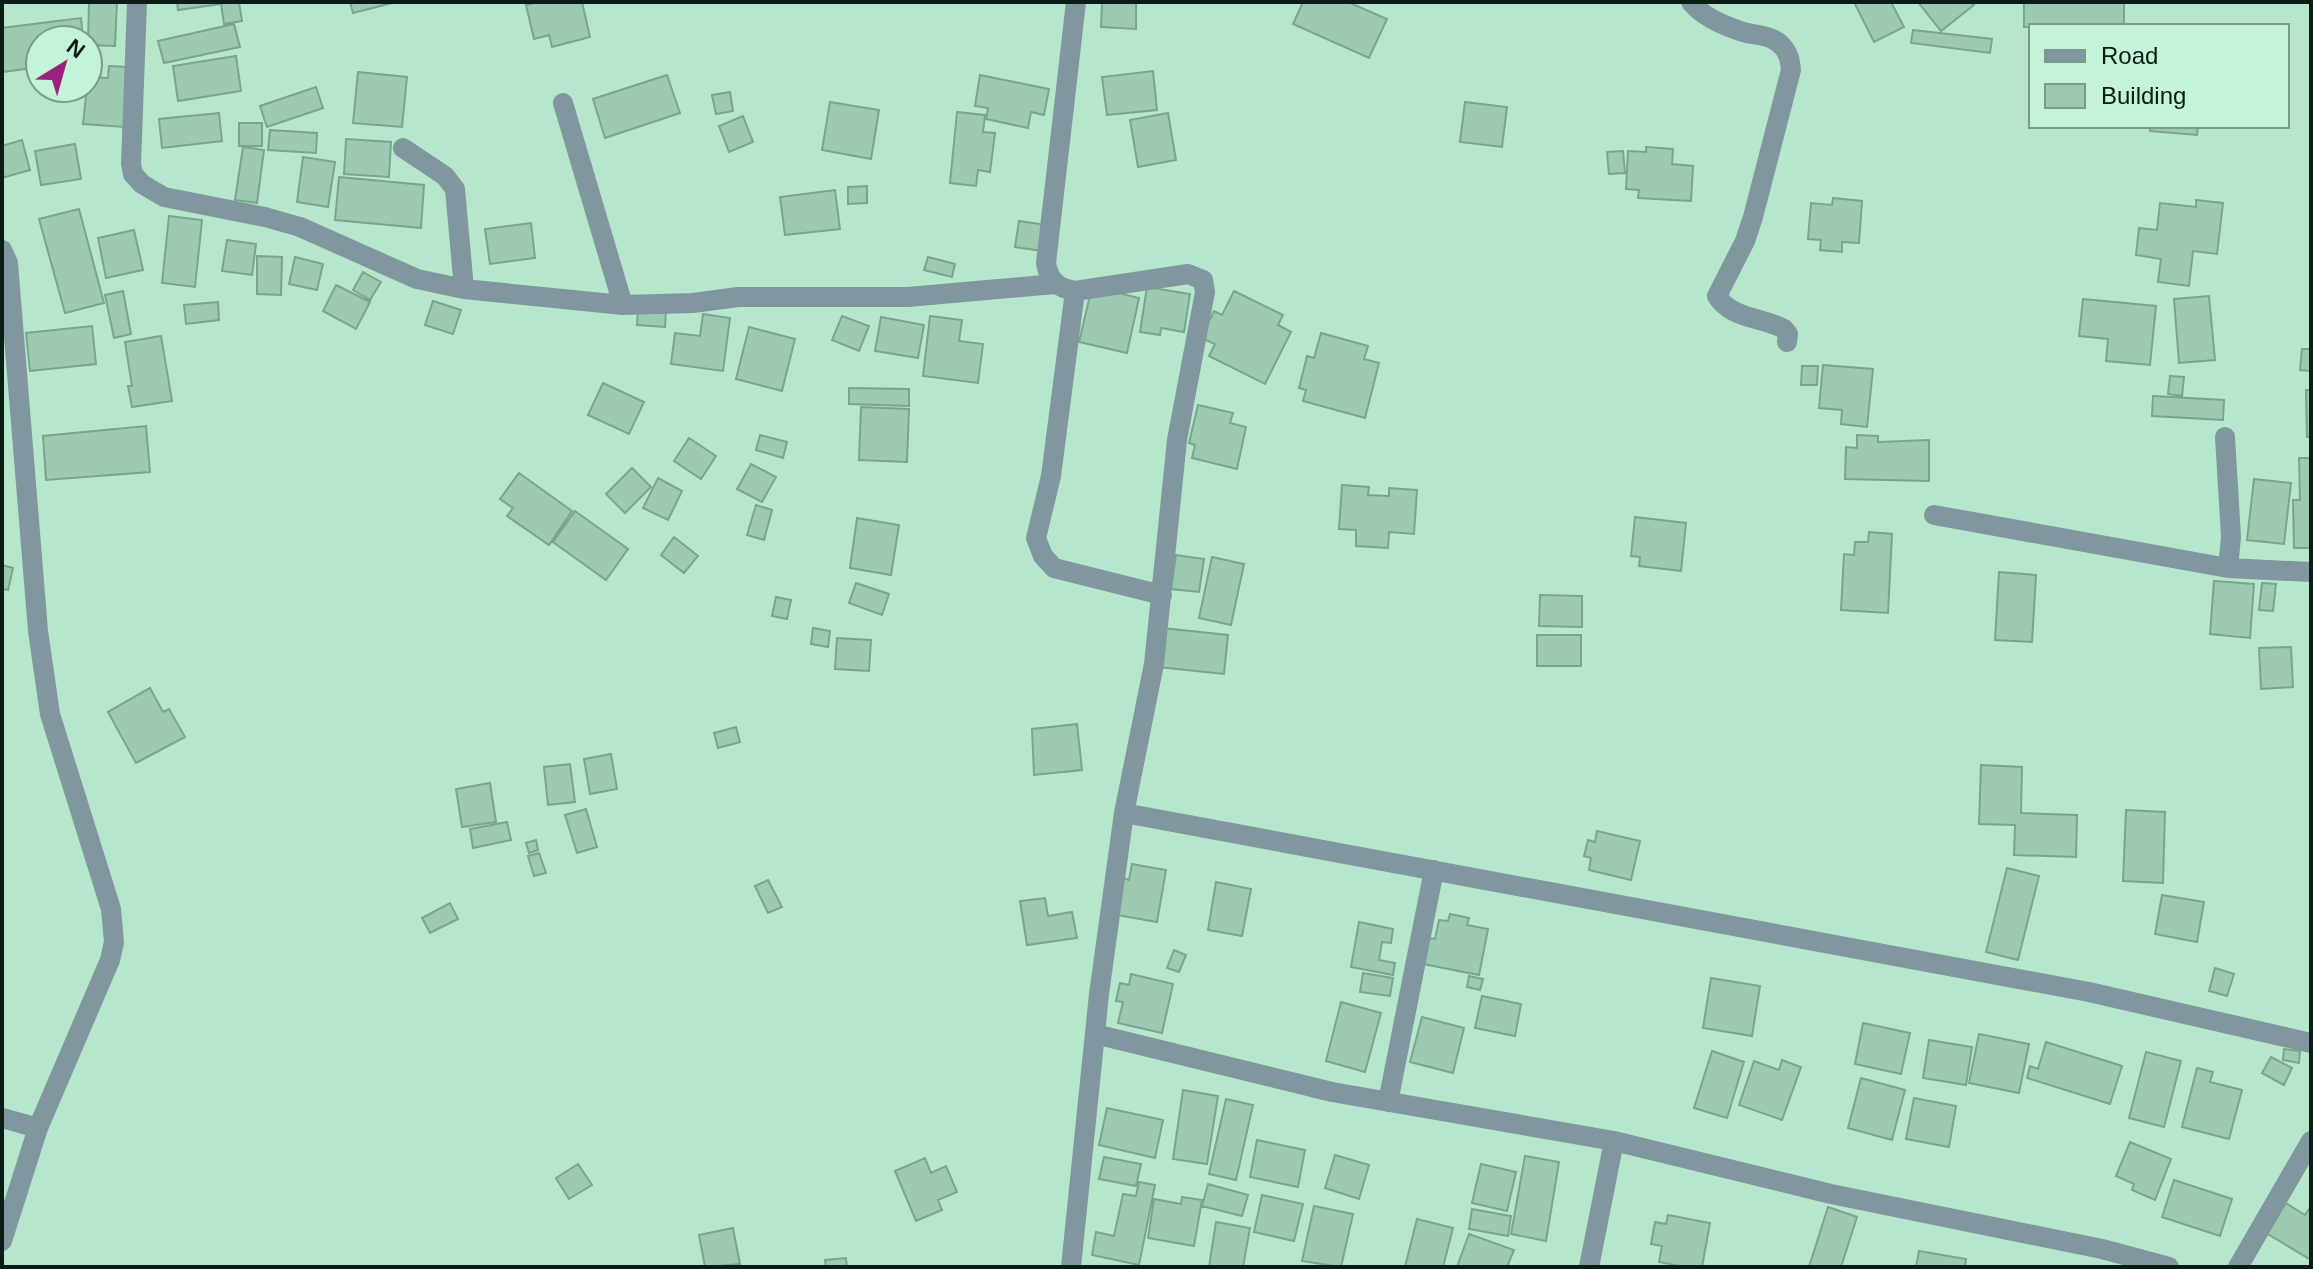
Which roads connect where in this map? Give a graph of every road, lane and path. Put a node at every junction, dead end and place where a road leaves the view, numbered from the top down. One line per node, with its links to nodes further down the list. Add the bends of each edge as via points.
1 (137, 2): 8 (street, via 131,164 142,184 164,197 300,227 417,279)
2 (1076, 2): 7 (street, via 1046,263)
3 (1691, 2): 11 (street, via 1710,18 1781,43 1789,56 1791,70 1753,217 1717,296 1735,312 1784,329)
4 (563, 103): 10 (street)
5 (403, 148): 8 (street, via 445,176 455,189)
6 (2, 250): 23 (street, via 8,263 38,631 50,714 114,929 110,960)
7 (1055, 284): 9 (street); 10 (street, via 908,297 738,297)
8 (464, 289): 10 (street)
9 (1075, 291): 16 (street, via 1051,476 1036,538 1054,568); 16 (street, via 1188,274 1205,286 1177,440)
10 (623, 305)
11 (1787, 342)
12 (2225, 437): 14 (street)
13 (1934, 515): 14 (street)
14 (2228, 568): 15 (street)
15 (2311, 572)
16 (1162, 595): 17 (street)
17 (1124, 813): 18 (street); 19 (street)
18 (1434, 870): 20 (street, via 2089,992); 21 (street)
19 (1095, 1034): 21 (street); 27 (street)
20 (2311, 1043)
21 (1388, 1102): 24 (street)
22 (2, 1118): 23 (street)
23 (38, 1128): 26 (street)
24 (1614, 1141): 28 (street); 29 (street)
25 (2311, 1141): 30 (street)
26 (2, 1241)
27 (1071, 1267)
28 (1589, 1267)
29 (2169, 1267)
30 (2238, 1267)

